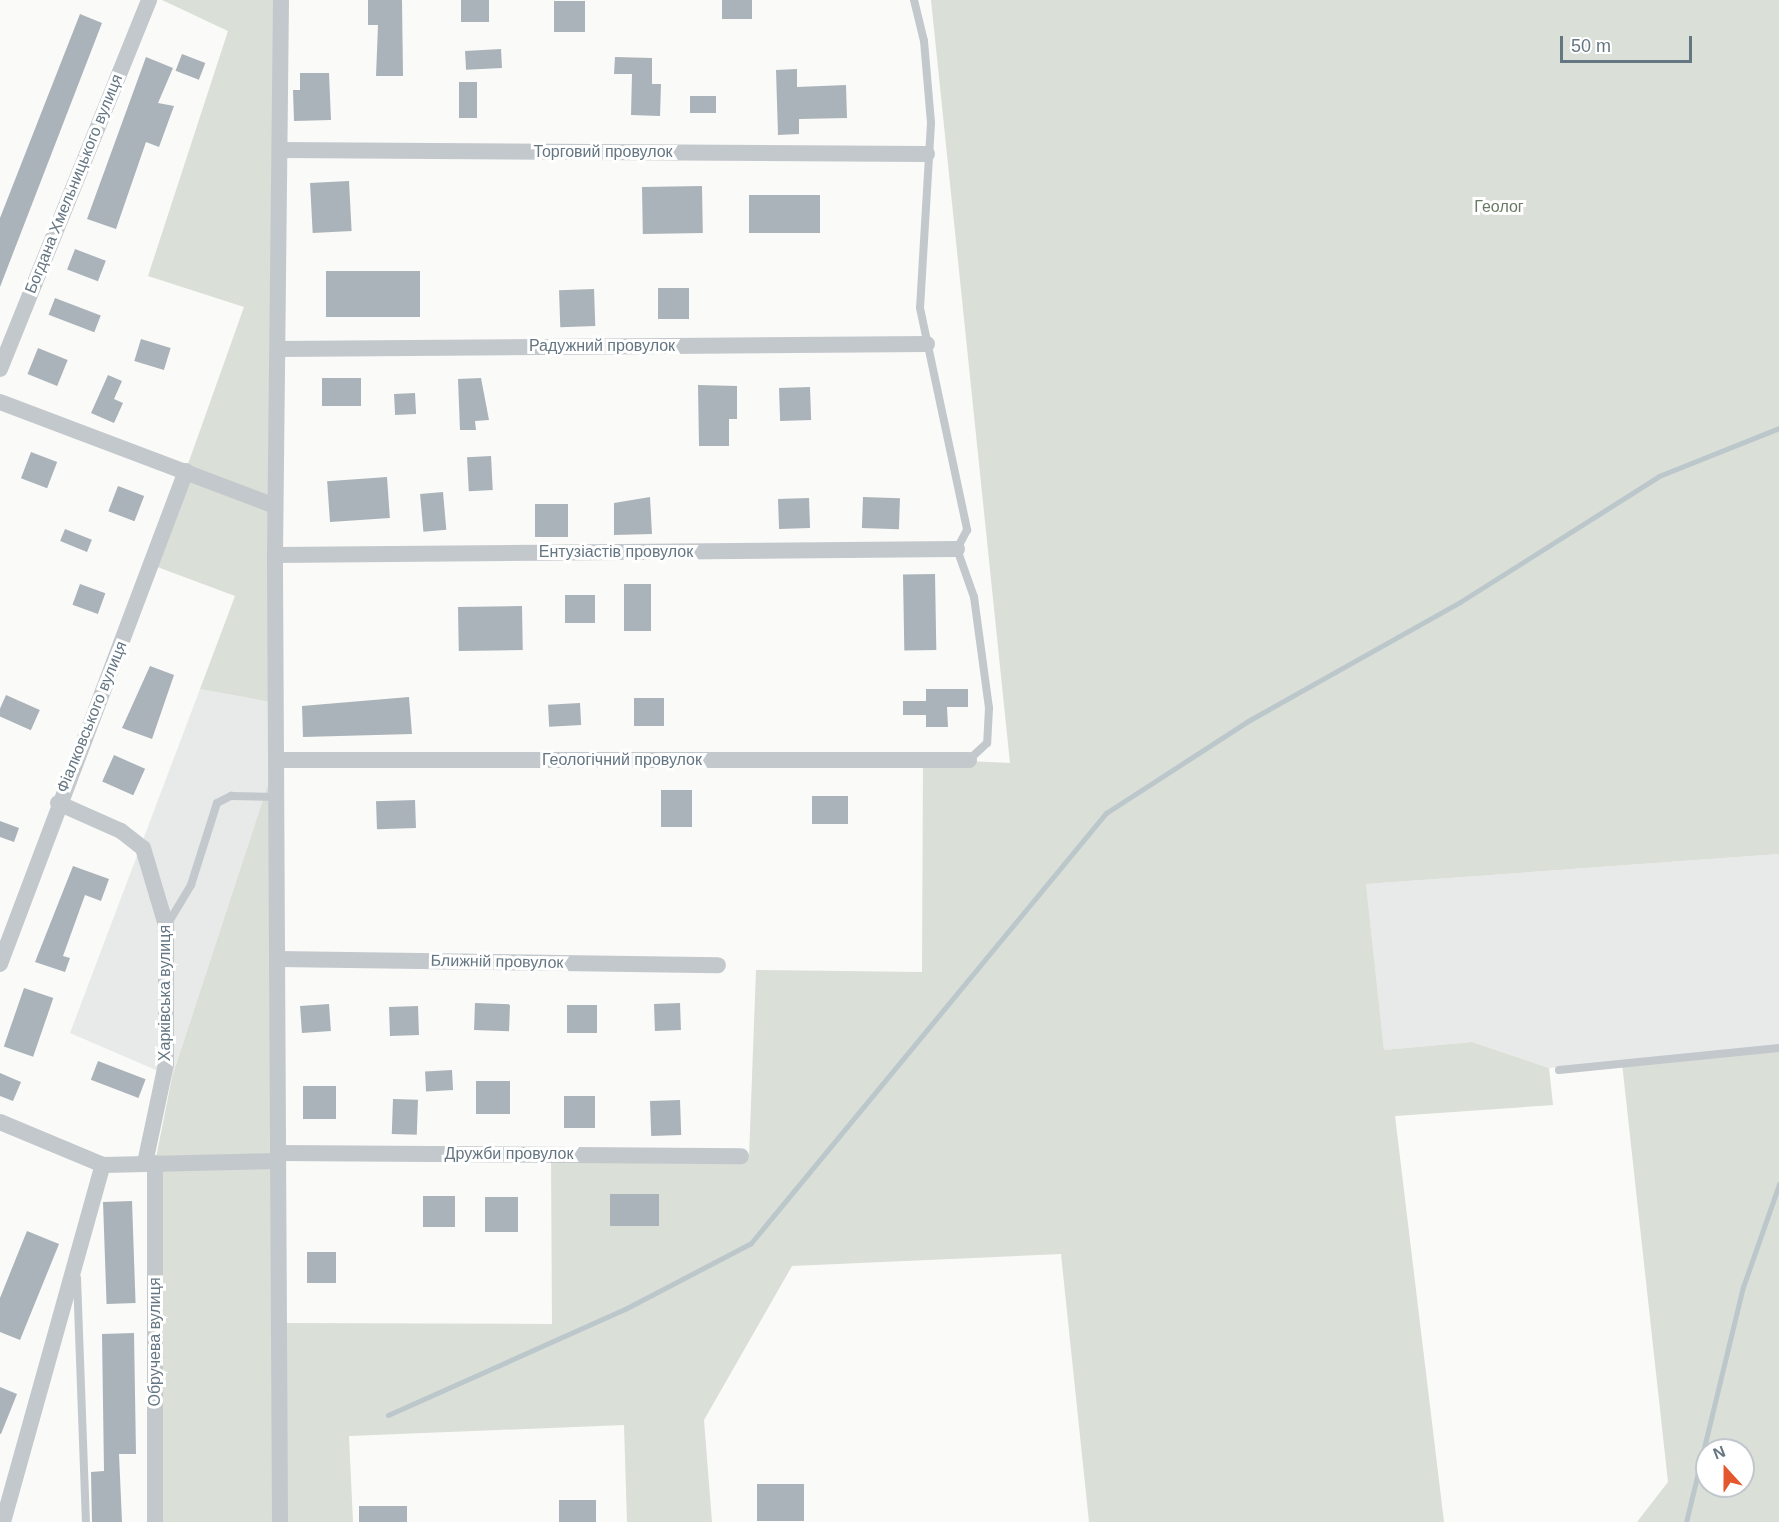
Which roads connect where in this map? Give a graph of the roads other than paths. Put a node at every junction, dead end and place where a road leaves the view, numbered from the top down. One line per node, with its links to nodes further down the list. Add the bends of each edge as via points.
1 (148, 0): 8 (street, Богдана Хмельницького вулиця)
2 (281, 0): 4 (street)
3 (914, 0): 5 (lane, via 924,41 931,123)
4 (280, 150): 5 (street, Торговий провулок); 7 (street)
5 (927, 154): 6 (lane, via 920,308)
6 (927, 344): 7 (street, Радужний провулок); 12 (lane, via 967,530)
7 (278, 348): 11 (street)
8 (0, 369)
9 (0, 402): 10 (street)
10 (186, 471): 11 (street); 17 (street, Фіалковського вулиця)
11 (275, 506): 13 (street)
12 (957, 549): 13 (street, Ентузіастів провулок); 15 (lane, via 974,597 989,708 987,743)
13 (275, 555): 14 (street)
14 (276, 760): 15 (street, Геологічний провулок); 16 (street)
15 (969, 760)
16 (276, 797): 18 (lane, via 231,796 217,803 191,885); 19 (street)
17 (58, 803): 18 (street, Харківська вулиця, via 121,831 143,849); 20 (street, Фіалковського вулиця)
18 (166, 925): 27 (street, Харківська вулиця, via 166,1064)
19 (277, 959): 21 (street, Ближній провулок); 26 (street)
20 (0, 964)
21 (718, 965)
22 (1779, 1048): 23 (lane)
23 (1559, 1070)
24 (0, 1122): 28 (street)
25 (741, 1156): 26 (street, Дружби провулок)
26 (278, 1157): 27 (street, Дружби провулок); 33 (street)
27 (150, 1163): 28 (street, Дружби провулок); 32 (street, Обручева вулиця)
28 (104, 1165): 29 (street)
29 (76, 1275): 30 (street); 31 (lane)
30 (3, 1522)
31 (86, 1522)
32 (155, 1522)
33 (280, 1522)

